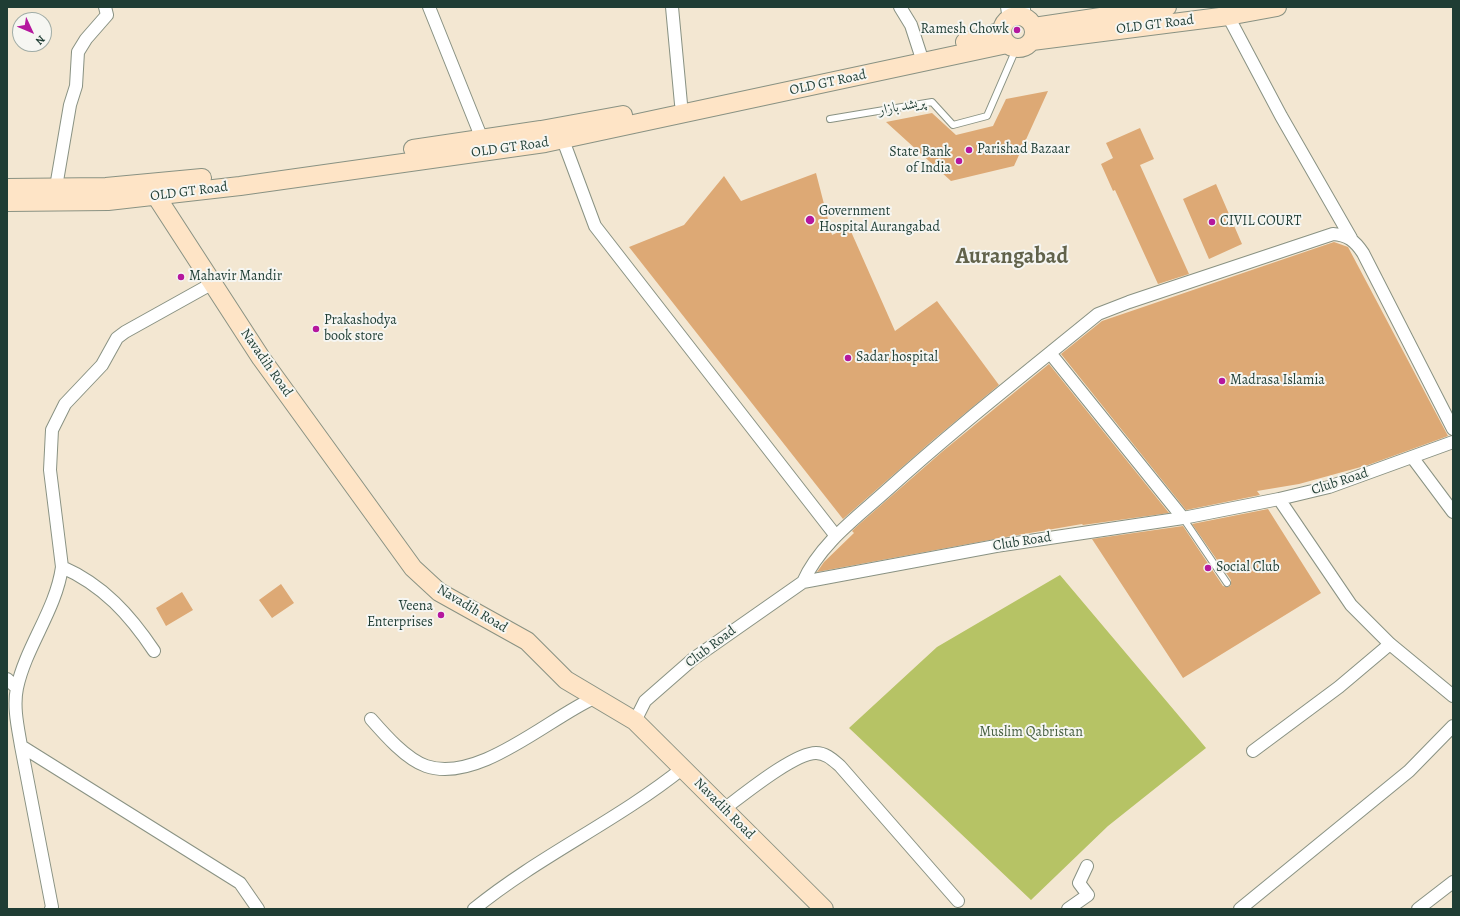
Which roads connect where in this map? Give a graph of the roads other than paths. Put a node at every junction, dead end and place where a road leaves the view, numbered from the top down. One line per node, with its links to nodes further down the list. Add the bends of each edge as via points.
1 (105, 7): 14 (street, via 107,15 78,52 76,86 70,105)
2 (429, 7): 12 (street)
3 (672, 7): 10 (street)
4 (900, 7): 9 (street, via 911,25)
5 (1163, 7): 8 (main road, OLD GT Road)
6 (1277, 7): 7 (main road, OLD GT Road)
7 (1228, 16): 8 (main road, OLD GT Road); 18 (street, via 1281,116)
8 (1017, 27): 9 (main road, OLD GT Road); 11 (lane, پریشد بازار, via 987,116 953,125 932,102)
9 (922, 58): 10 (main road, OLD GT Road); 13 (main road, OLD GT Road)
10 (682, 104): 12 (main road, OLD GT Road)
11 (830, 119)
12 (482, 139): 16 (main road, OLD GT Road)
13 (563, 140): 16 (main road, OLD GT Road, via 240,186); 27 (street, via 595,226)
14 (56, 187): 15 (main road, OLD GT Road); 16 (main road, OLD GT Road)
15 (7, 188)
16 (156, 189): 17 (main road, OLD GT Road, via 108,201); 19 (main road, Navadih Road)
17 (7, 202)
18 (1351, 238): 20 (street, via 1333,234 1111,308 1098,314); 21 (street, via 1363,253)
19 (213, 283): 28 (street, via 118,338 102,365 65,404 58,416 52,430 50,470); 36 (main road, Navadih Road, via 261,358 413,568 439,592 527,641 566,680)
20 (1050, 353): 26 (street); 27 (street, via 916,464)
21 (1453, 429)
22 (1453, 442): 23 (street, Club Road)
23 (1412, 457): 24 (street, Club Road, via 1329,487); 25 (street)
24 (1279, 499): 26 (street, Club Road); 31 (street, via 1346,599)
25 (1453, 512)
26 (1183, 518): 29 (street, Club Road, via 996,546); 30 (lane)
27 (836, 536): 29 (street, via 808,570)
28 (62, 567): 32 (street, via 95,585 118,604 138,626); 34 (street, via 60,583 36,634)
29 (803, 582): 38 (street, Club Road, via 693,659 645,701)
30 (1227, 583)
31 (1390, 644): 35 (street); 41 (street, via 1340,687)
32 (154, 651)
33 (7, 679): 34 (street)
34 (16, 688): 40 (street, via 16,715)
35 (1453, 696)
36 (594, 698): 37 (street, via 577,705 520,743 466,766 443,769 426,766 411,757 388,738); 38 (main road, Navadih Road)
37 (371, 718)
38 (635, 721): 42 (main road, Navadih Road)
39 (1453, 726): 52 (street, via 1409,770)
40 (21, 746): 47 (street); 48 (street, via 240,884)
41 (1253, 751)
42 (683, 768): 43 (main road, Navadih Road); 49 (street, via 622,813 530,868)
43 (724, 809): 46 (street, via 804,756 817,753 829,756); 50 (main road, Navadih Road)
44 (1087, 866): 51 (street, via 1079,883 1088,895)
45 (1453, 882): 53 (street)
46 (958, 901)
47 (51, 909)
48 (258, 909)
49 (474, 909)
50 (824, 909)
51 (1068, 909)
52 (1240, 909)
53 (1418, 909)

